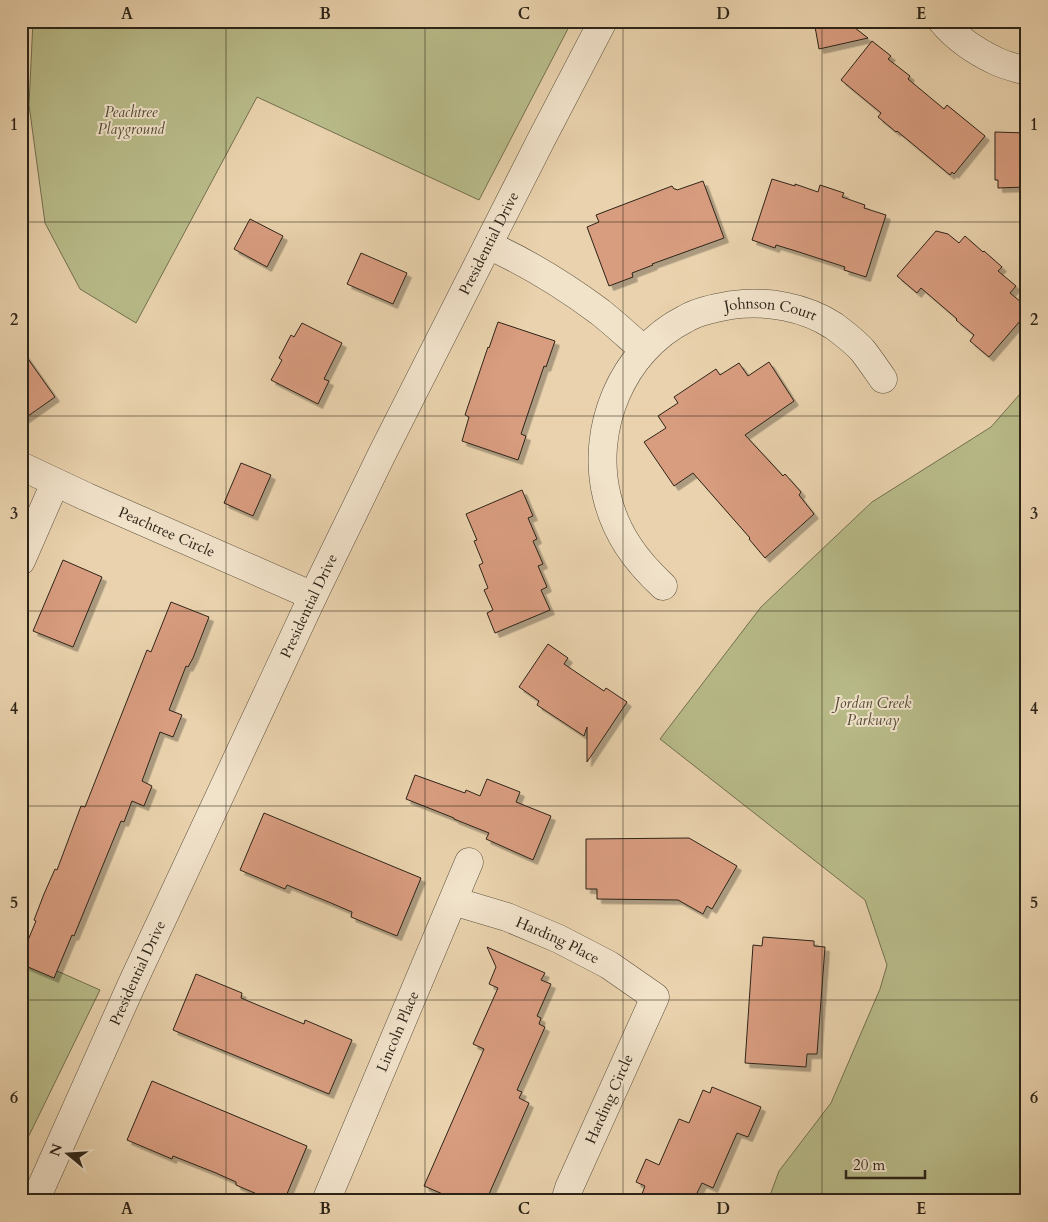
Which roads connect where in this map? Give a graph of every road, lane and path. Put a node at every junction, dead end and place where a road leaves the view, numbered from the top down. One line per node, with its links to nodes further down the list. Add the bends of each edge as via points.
1 (603, 21): 4 (street, Presidential Drive)
2 (942, 21): 3 (street, via 974,49 998,62)
3 (1027, 71)
4 (488, 245): 5 (street, via 554,280 601,313); 11 (street, Presidential Drive)
5 (644, 350): 6 (street, Johnson Court, via 685,319 714,308 745,303 776,304 806,312 834,326 862,350); 10 (street, Johnson Court, via 627,372 612,403 604,436 603,469 607,497 616,524 630,549)
6 (883, 378)
7 (21, 466): 8 (street, Peachtree Circle)
8 (55, 483): 9 (street); 11 (street, Peachtree Circle)
9 (21, 561)
10 (663, 586)
11 (313, 596): 15 (street, Presidential Drive, via 135,977)
12 (469, 862): 13 (street, Lincoln Place)
13 (453, 902): 14 (street, Harding Place, via 507,917 559,939 609,965); 16 (street, Lincoln Place)
14 (655, 997): 17 (street, Harding Circle)
15 (36, 1201)
16 (326, 1201)
17 (565, 1201)

